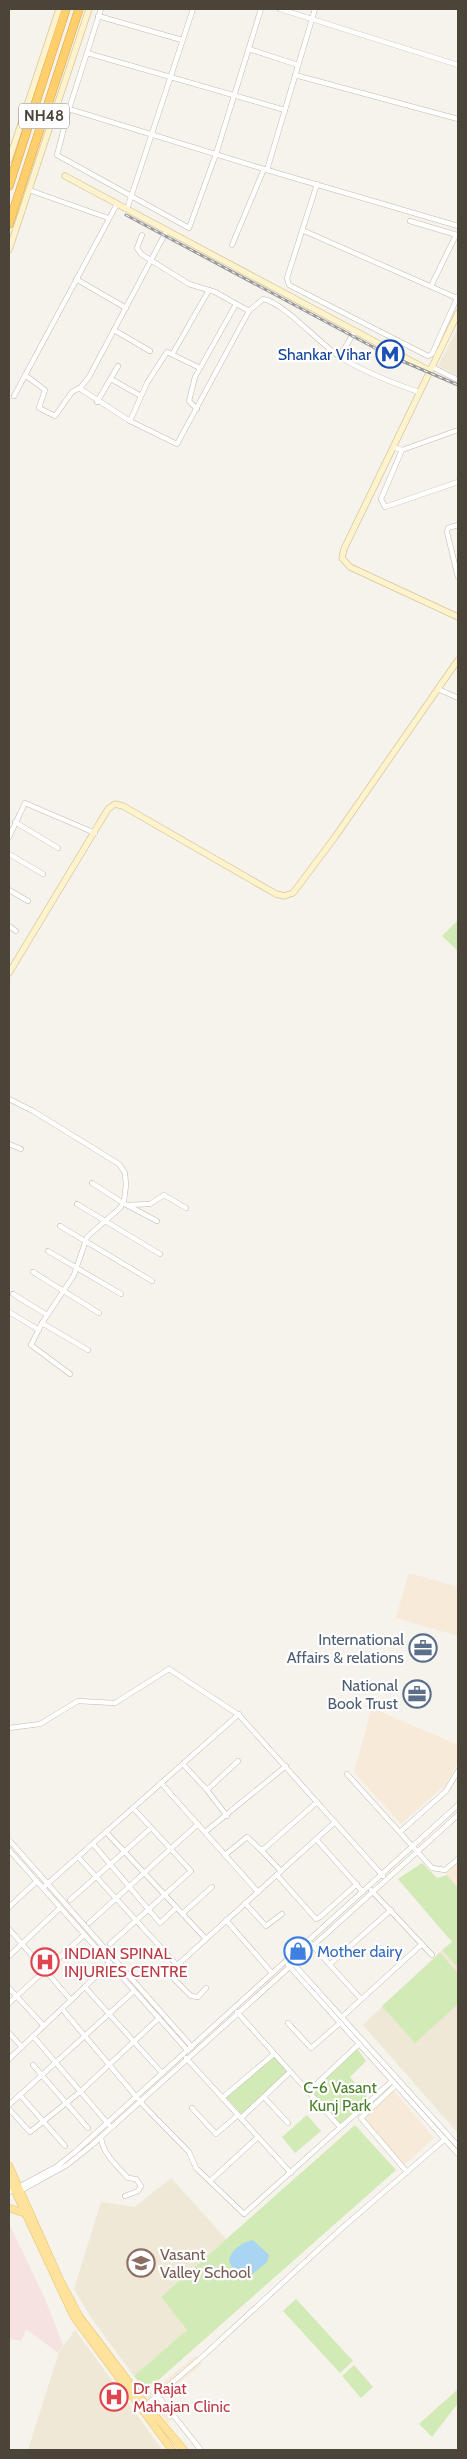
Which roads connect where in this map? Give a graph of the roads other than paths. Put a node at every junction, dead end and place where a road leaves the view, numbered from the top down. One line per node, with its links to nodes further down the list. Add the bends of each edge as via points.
1 (59, 9): 25 (street)
2 (66, 9): 29 (highway, NH48)
3 (79, 9): 36 (highway, NH48)
4 (89, 9): 30 (street)
5 (101, 9): 10 (street)
6 (193, 9): 12 (street)
7 (261, 9): 13 (street)
8 (280, 9): 11 (street)
9 (315, 9): 11 (street)
10 (98, 16): 12 (street); 14 (street)
11 (312, 19): 15 (street); 16 (street)
12 (182, 40): 18 (street)
13 (248, 49): 15 (street); 19 (street)
14 (87, 53): 18 (street); 20 (street)
15 (298, 65): 17 (street)
16 (458, 65)
17 (295, 75): 21 (street); 22 (street)
18 (170, 76): 19 (street); 23 (street)
19 (234, 95): 21 (street); 24 (street)
20 (69, 109): 23 (street); 31 (street, via 57,156)
21 (285, 110): 26 (street)
22 (458, 119)
23 (150, 134): 24 (street); 31 (street)
24 (216, 154): 26 (street); 31 (street, via 189,228)
25 (9, 160)
26 (266, 169): 28 (street); 42 (street)
27 (65, 176): 32 (street)
28 (317, 184): 37 (street); 39 (street)
29 (9, 186)
30 (29, 190): 34 (street); 43 (street)
31 (130, 196): 33 (street)
32 (117, 204): 33 (street); 34 (street)
33 (126, 209): 38 (street)
34 (108, 218): 45 (street)
35 (410, 221): 41 (street)
36 (9, 224)
37 (458, 226)
38 (167, 230): 44 (street); 54 (street)
39 (302, 230): 46 (street); 48 (street, via 287,278 289,285 427,356 432,354)
40 (142, 235): 44 (street, via 137,250)
41 (457, 235): 46 (street)
42 (232, 245)
43 (9, 250)
44 (151, 261): 47 (street, via 189,284); 50 (street)
45 (76, 280): 50 (street); 61 (street)
46 (431, 286): 48 (street)
47 (209, 290): 49 (street); 56 (street)
48 (458, 297)
49 (236, 304): 51 (street); 59 (street)
50 (126, 308): 53 (street)
51 (249, 311): 57 (street, via 258,301 270,301); 69 (street)
52 (458, 313): 60 (street)
53 (114, 330): 55 (street); 64 (street, via 89,377)
54 (355, 330): 57 (street); 60 (street)
55 (150, 351)
56 (173, 353): 59 (street); 67 (street, via 166,353)
57 (340, 356): 65 (street, via 380,377)
58 (118, 366): 62 (street)
59 (200, 368): 69 (street, via 188,401)
60 (431, 369): 63 (street); 65 (street)
61 (25, 376): 64 (street, via 45,390 38,407 53,417 72,392); 66 (street)
62 (111, 379): 67 (street); 68 (street)
63 (458, 380)
64 (79, 388): 68 (street)
65 (419, 392): 72 (street)
66 (14, 396)
67 (141, 396): 70 (street)
68 (97, 402): 70 (street)
69 (197, 409): 70 (street, via 177,444)
70 (130, 421)
71 (458, 430): 73 (street)
72 (393, 447): 73 (street); 77 (street, via 344,549 343,562)
73 (402, 450): 74 (street, via 382,496 385,506)
74 (458, 482)
75 (458, 525): 76 (street, via 448,528 447,532)
76 (458, 577)
77 (458, 617)
78 (458, 660): 79 (street)
79 (440, 690): 80 (street); 82 (street, via 302,884 290,895 276,894 118,804 110,807)
80 (458, 698)
81 (15, 822): 82 (street, via 27,803); 83 (street); 84 (street)
82 (95, 833): 91 (street)
83 (9, 837)
84 (58, 848)
85 (9, 854): 86 (street)
86 (43, 874)
87 (9, 890): 88 (street)
88 (28, 901)
89 (9, 926): 90 (street)
90 (16, 931)
91 (9, 973)
92 (9, 1099): 97 (street, via 119,1164 125,1174)
93 (9, 1144): 94 (street)
94 (21, 1149)
95 (92, 1183): 97 (street)
96 (77, 1204): 99 (street)
97 (124, 1204): 98 (street, via 150,1204 164,1195); 99 (street); 100 (street)
98 (186, 1208)
99 (104, 1221): 102 (street); 104 (street)
100 (158, 1221)
101 (60, 1226): 102 (street)
102 (85, 1240): 105 (street); 107 (street)
103 (48, 1250): 105 (street)
104 (160, 1254)
105 (77, 1268): 108 (street); 110 (street)
106 (33, 1272): 108 (street)
107 (152, 1281)
108 (65, 1291): 112 (street); 113 (street)
109 (12, 1294): 113 (street)
110 (121, 1294)
111 (9, 1312): 115 (street)
112 (98, 1313)
113 (47, 1315): 114 (street)
114 (42, 1323): 115 (street); 116 (street)
115 (39, 1330): 117 (street, via 32,1346)
116 (88, 1350)
117 (70, 1374)
118 (238, 1714): 119 (street, via 168,1669 115,1703 78,1702 40,1724); 121 (street); 122 (street)
119 (9, 1728)
120 (238, 1761): 126 (street)
121 (183, 1764): 125 (street); 126 (street)
122 (286, 1766): 127 (street); 131 (street)
123 (458, 1771): 137 (street, via 446,1790)
124 (347, 1774): 137 (street)
125 (161, 1783): 129 (street); 133 (street)
126 (206, 1790): 131 (street)
127 (317, 1802): 132 (street); 144 (street)
128 (458, 1805): 141 (street)
129 (133, 1808): 134 (street); 135 (street)
130 (458, 1815): 146 (street)
131 (227, 1816): 136 (street)
132 (335, 1822): 138 (street); 154 (street)
133 (198, 1824): 136 (street); 142 (street)
134 (151, 1828): 142 (street); 145 (street)
135 (106, 1832): 140 (street); 145 (street)
136 (205, 1832): 147 (street)
137 (400, 1832): 141 (street)
138 (316, 1839): 151 (street); 156 (street)
139 (9, 1840): 157 (street)
140 (92, 1844): 148 (street); 150 (street)
141 (413, 1846): 146 (street); 154 (street)
142 (171, 1848): 152 (street); 163 (street, via 191,1871)
143 (9, 1850): 155 (street)
144 (261, 1850): 147 (street, via 247,1837); 151 (street)
145 (123, 1851): 150 (street); 152 (street)
146 (417, 1851): 149 (street, via 432,1868 440,1871); 154 (street)
147 (225, 1855): 161 (street)
148 (78, 1857): 153 (street); 157 (street)
149 (458, 1859)
150 (109, 1864): 153 (street); 158 (street)
151 (279, 1873): 156 (street, via 316,1919); 161 (street)
152 (143, 1874): 158 (street); 163 (street)
153 (96, 1876): 164 (street); 165 (street)
154 (384, 1876): 160 (street)
155 (37, 1881): 157 (street); 167 (street)
156 (357, 1884): 162 (street)
157 (45, 1886): 168 (street); 214 (street)
158 (129, 1886): 164 (street); 170 (street)
159 (212, 1887): 172 (street)
160 (370, 1889): 162 (street); 171 (street); 180 (street)
161 (258, 1892): 166 (street)
162 (363, 1892): 180 (street)
163 (164, 1896): 169 (street); 170 (street)
164 (116, 1898): 174 (street); 176 (street)
165 (70, 1900)
166 (245, 1904): 173 (street, via 266,1926); 175 (street)
167 (9, 1906)
168 (60, 1908): 178 (street); 181 (street)
169 (176, 1908): 170 (street, via 160,1923); 172 (street)
170 (148, 1909): 174 (street)
171 (391, 1910): 183 (street); 189 (street)
172 (182, 1914): 179 (street)
173 (282, 1914)
174 (136, 1920): 182 (street); 188 (street)
175 (226, 1920): 179 (street); 191 (street)
176 (89, 1923)
177 (9, 1929): 181 (street)
178 (84, 1935): 187 (street); 190 (street)
179 (206, 1939): 188 (street)
180 (310, 1943): 186 (street); 189 (street)
181 (22, 1944): 185 (street); 190 (street)
182 (110, 1944)
183 (422, 1944): 184 (street); 197 (street)
184 (432, 1955)
185 (9, 1956)
186 (289, 1962): 191 (street); 201 (street); 204 (street); 206 (street)
187 (110, 1963): 192 (street); 195 (street)
188 (177, 1964): 194 (street, via 172,1976 188,1995 196,1998)
189 (330, 1964): 197 (street)
190 (45, 1970): 196 (street); 198 (street)
191 (272, 1973): 214 (street)
192 (85, 1987): 198 (street); 202 (street)
193 (9, 1988): 196 (street)
194 (206, 1988)
195 (134, 1991): 202 (street); 203 (street)
196 (16, 1996): 199 (street); 207 (street)
197 (362, 1999): 204 (street)
198 (72, 2000): 200 (street)
199 (9, 2003)
200 (62, 2009): 207 (street); 209 (street)
201 (237, 2012): 214 (street); 215 (street)
202 (108, 2015): 209 (street); 211 (street)
203 (159, 2018): 211 (street); 214 (street)
204 (342, 2018): 246 (street)
205 (288, 2023): 206 (street, via 311,2048)
206 (340, 2023): 212 (street)
207 (44, 2026): 210 (street)
208 (9, 2033): 213 (street)
209 (85, 2035): 218 (street); 219 (street)
210 (33, 2036): 213 (street); 218 (street)
211 (133, 2042): 219 (street); 222 (street)
212 (359, 2044): 224 (street); 227 (street)
213 (22, 2047): 217 (street)
214 (191, 2050): 216 (street); 222 (street)
215 (274, 2054): 221 (street); 230 (street)
216 (186, 2058): 230 (street); 231 (street)
217 (9, 2060)
218 (55, 2063): 223 (street); 226 (street)
219 (109, 2063): 226 (street); 231 (street)
220 (33, 2065): 223 (street)
221 (290, 2072): 227 (street); 229 (street)
222 (162, 2073): 231 (street)
223 (42, 2075): 228 (street); 232 (street)
224 (392, 2081): 225 (street); 241 (street)
225 (396, 2085): 244 (street); 249 (street, via 361,2118)
226 (80, 2092): 232 (street); 239 (street)
227 (308, 2092): 241 (street)
228 (20, 2095): 233 (street); 237 (street)
229 (264, 2097): 236 (street); 238 (street)
230 (222, 2098): 236 (street)
231 (139, 2099): 239 (street); 252 (street, via 189,2152 196,2168)
232 (66, 2103): 237 (street); 240 (street)
233 (9, 2105)
234 (192, 2108): 236 (street, via 216,2134)
235 (9, 2109): 237 (street, via 30,2132)
236 (240, 2116): 243 (street)
237 (43, 2122): 245 (street)
238 (288, 2123)
239 (109, 2126): 242 (street); 253 (street, via 63,2162)
240 (88, 2128)
241 (340, 2128): 250 (street)
242 (101, 2137): 253 (street, via 67,2165); 254 (street, via 103,2146 115,2163 128,2178 136,2179 141,2186 141,2189)
243 (258, 2137): 250 (street); 252 (street)
244 (445, 2140): 247 (street); 249 (street)
245 (65, 2146)
246 (458, 2146)
247 (458, 2154)
248 (9, 2166): 253 (main road)
249 (407, 2172): 257 (street)
250 (291, 2173): 252 (street, via 244,2214)
251 (9, 2178): 253 (main road)
252 (210, 2180)
253 (14, 2191): 256 (main road); 258 (main road, via 79,2316)
254 (125, 2196)
255 (9, 2208): 256 (main road)
256 (24, 2214): 259 (main road, via 74,2317)
257 (158, 2396): 258 (street); 263 (street)
258 (146, 2405): 259 (main road)
259 (154, 2420): 260 (main road); 261 (main road); 262 (main road)
260 (172, 2450)
261 (178, 2450)
262 (184, 2450)
263 (201, 2450)

